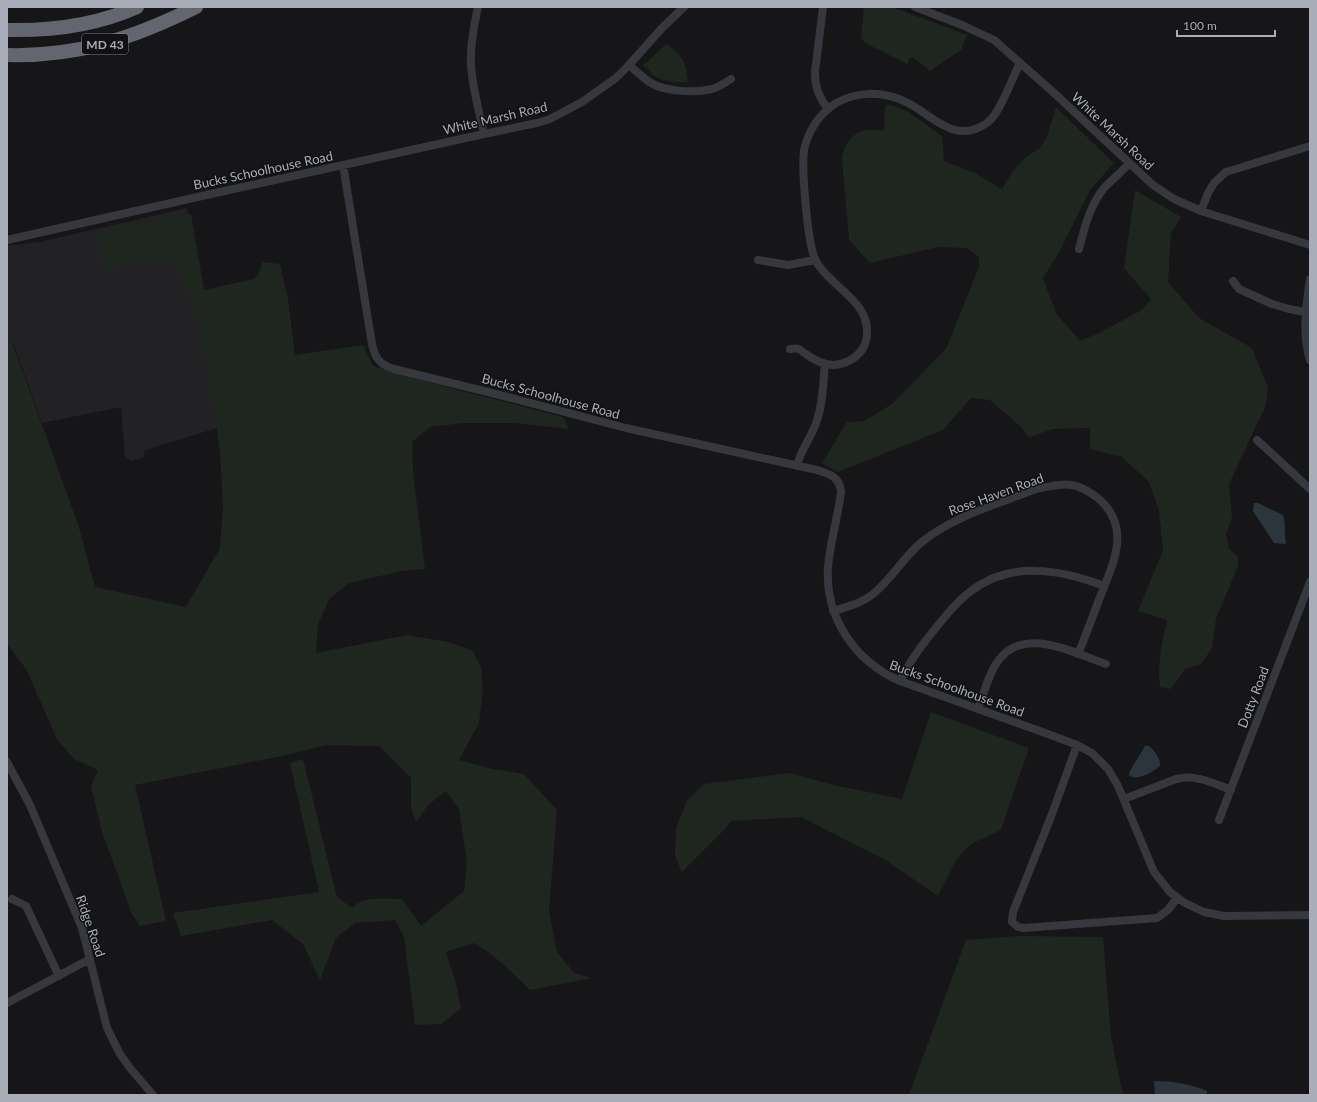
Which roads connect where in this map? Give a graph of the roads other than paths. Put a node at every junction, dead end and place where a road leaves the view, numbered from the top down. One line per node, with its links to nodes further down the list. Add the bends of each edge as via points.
1 (137, 7): 7 (highway, MD 43, via 80,25 30,31)
2 (196, 7): 8 (highway, MD 43, via 149,29 107,43 67,52)
3 (478, 7): 13 (street, via 471,61 473,84)
4 (684, 7): 10 (street, White Marsh Road)
5 (823, 7): 12 (street, via 815,82 819,97)
6 (915, 7): 9 (street, White Marsh Road, via 980,32 994,40)
7 (7, 30)
8 (7, 55)
9 (1020, 63): 12 (street, via 995,115 987,123 968,131 948,128 907,102 887,95 860,95 845,99); 15 (street, White Marsh Road)
10 (629, 65): 11 (street, via 651,83 672,90 711,89); 13 (street, White Marsh Road, via 600,90 550,119)
11 (731, 79)
12 (828, 109): 22 (street, via 812,128 804,148 803,165 810,242)
13 (484, 134): 16 (street, White Marsh Road)
14 (1310, 146): 17 (street, via 1226,172 1214,183)
15 (1129, 164): 17 (street, White Marsh Road, via 1165,193); 20 (street, via 1103,189 1093,206)
16 (343, 165): 18 (street, Bucks Schoolhouse Road); 30 (street, Bucks Schoolhouse Road, via 372,344 376,358 383,365 626,428)
17 (1201, 211): 19 (street, White Marsh Road)
18 (7, 240)
19 (1310, 245)
20 (1078, 249)
21 (758, 260): 22 (street, via 788,265)
22 (815, 260): 28 (street, via 825,274 859,306 868,327 864,348 853,359 839,364)
23 (1310, 279): 25 (street)
24 (1232, 281): 25 (street, via 1239,289 1272,304)
25 (1306, 312): 27 (street)
26 (790, 349): 28 (street, via 798,349)
27 (1310, 360)
28 (825, 364): 30 (street, via 817,422)
29 (1258, 440): 31 (street)
30 (798, 466): 34 (street, Bucks Schoolhouse Road, via 830,474 836,478 841,488 828,569 829,591)
31 (1310, 489)
32 (1310, 582): 41 (street, Dotty Road)
33 (1104, 586): 34 (street, Rose Haven Road, via 1116,551 1117,530 1114,520 1104,504 1090,492 1082,487 1062,485 1036,489 940,528 912,550 872,595); 35 (street, Rose Haven Road); 37 (street, via 1089,580 1039,570 993,578 972,590 951,609 909,664)
34 (834, 611): 37 (street, Bucks Schoolhouse Road, via 844,634 855,649 880,671)
35 (1078, 654): 36 (street); 38 (street, via 1042,643 1027,643 1011,650 994,667)
36 (1106, 664)
37 (900, 681): 38 (street, Bucks Schoolhouse Road)
38 (978, 709): 39 (street, Bucks Schoolhouse Road)
39 (1077, 745): 42 (street, Bucks Schoolhouse Road, via 1103,763); 44 (street, via 1013,912 1012,922 1024,928 1157,918 1168,910)
40 (7, 762): 47 (street, Ridge Road, via 30,805 75,910)
41 (1231, 790): 42 (street, via 1200,779 1183,777); 43 (street, Dotty Road)
42 (1124, 799): 44 (street, Bucks Schoolhouse Road, via 1150,865)
43 (1219, 820)
44 (1177, 898): 46 (street, Bucks Schoolhouse Road, via 1196,909 1213,914)
45 (12, 899): 48 (street, via 26,906)
46 (1310, 915)
47 (90, 959): 48 (street); 50 (street, Ridge Road, via 104,1017 114,1043 130,1068)
48 (59, 976): 49 (street)
49 (7, 1003)
50 (153, 1095)

